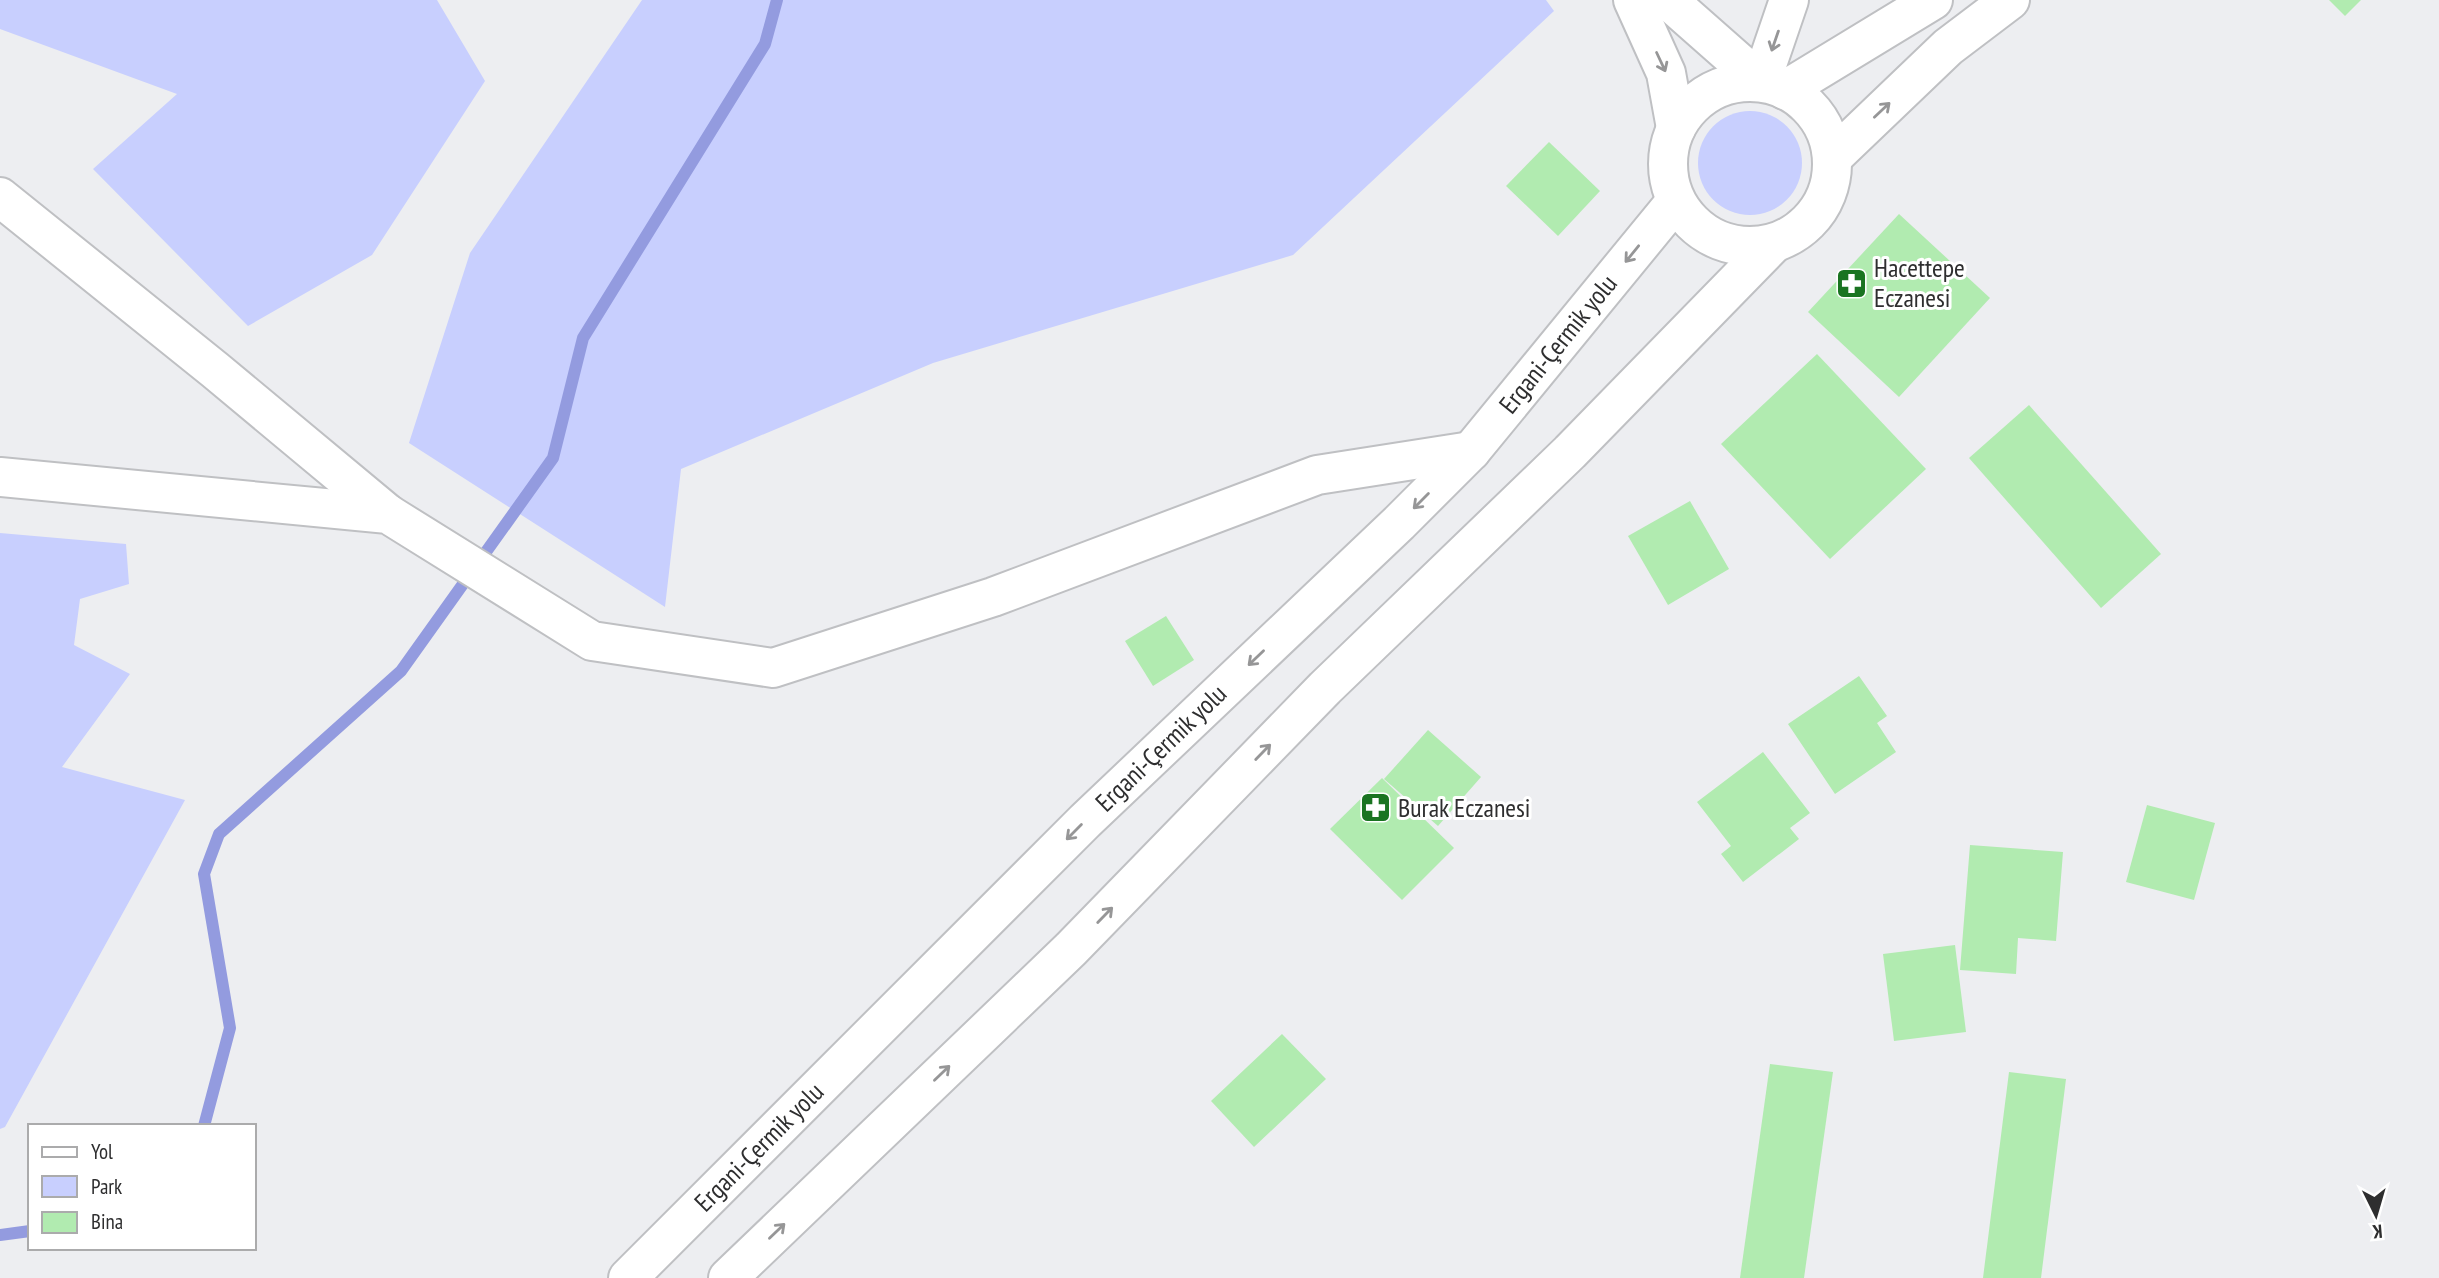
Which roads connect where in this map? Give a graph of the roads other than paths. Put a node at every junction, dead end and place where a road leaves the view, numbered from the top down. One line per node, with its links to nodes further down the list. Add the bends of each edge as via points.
1 (1633, 0): 7 (main road, one-way to 7, via 1666,73)
2 (1668, 0): 6 (main road)
3 (1789, 0): 6 (main road, one-way to 6)
4 (1933, 0): 6 (main road)
5 (2010, 0): 8 (main road, one-way to 5, via 1948,47)
6 (1773, 86): 7 (main road, via 1735,83 1711,92 1691,106); 8 (main road, via 1808,106 1825,129)
7 (1676, 128): 10 (main road, via 1668,151 1668,177)
8 (1833, 157): 11 (main road, via 1831,185 1819,211 1799,231)
9 (0, 197): 14 (main road)
10 (1676, 201): 11 (main road, via 1693,224 1716,240 1744,247); 12 (main road, Ergani-Çermik yolu, one-way to 12)
11 (1773, 244): 16 (main road, one-way to 11, via 1071,949 1325,688 1570,452)
12 (1471, 451): 14 (main road, via 1317,475 993,597 774,668 592,641); 15 (main road, Ergani-Çermik yolu, one-way to 15, via 1085,821)
13 (0, 477): 14 (main road)
14 (388, 514)
15 (628, 1278)
16 (728, 1278)

